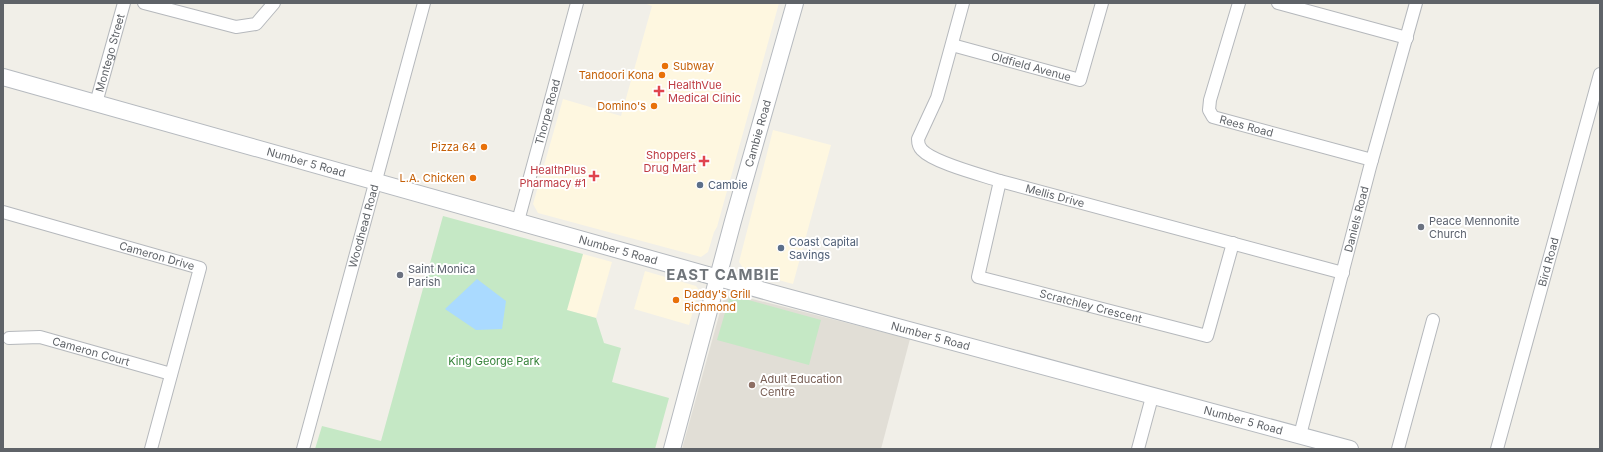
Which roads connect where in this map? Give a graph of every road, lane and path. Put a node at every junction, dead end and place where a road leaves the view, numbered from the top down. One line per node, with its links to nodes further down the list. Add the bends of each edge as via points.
1 (124, 3): 16 (street, Montego Street)
2 (144, 3): 3 (street, via 236,27 256,24)
3 (274, 3)
4 (424, 3): 19 (street, Woodhead Road)
5 (577, 3): 21 (street, Thorpe Road)
6 (795, 3): 24 (main road, Cambie Road)
7 (963, 3): 13 (street, Mellis Drive)
8 (1102, 3): 13 (street, Oldfield Avenue, via 1080,80)
9 (1239, 3): 17 (street, Rees Road, via 1210,100 1209,110 1213,117)
10 (1278, 3): 12 (street)
11 (1416, 3): 12 (street, Daniels Road)
12 (1407, 38): 17 (street, Daniels Road)
13 (952, 45): 18 (street, Mellis Drive, via 937,98 918,144 926,154 953,166)
14 (1600, 74): 36 (street, Bird Road)
15 (3, 77): 16 (main road, Number 5 Road)
16 (96, 103): 19 (main road, Number 5 Road)
17 (1372, 160): 23 (street, Daniels Road)
18 (1000, 180): 22 (street, Mellis Drive); 22 (street, Scratchley Crescent, via 978,277 1207,336)
19 (375, 182): 21 (main road, Number 5 Road); 31 (street, Woodhead Road)
20 (3, 212): 27 (street, Cameron Drive, via 200,268)
21 (518, 221): 24 (main road, Number 5 Road)
22 (1233, 243): 23 (street, Mellis Drive)
23 (1343, 272): 29 (street, Daniels Road)
24 (718, 278): 28 (main road, Number 5 Road); 32 (main road, Cambie Road)
25 (1434, 320): 35 (street)
26 (9, 338): 27 (street, Cameron Court, via 40,337)
27 (171, 374): 30 (street, Cameron Drive)
28 (1152, 396): 29 (main road, Number 5 Road); 33 (street)
29 (1300, 436): 34 (main road, Number 5 Road)
30 (151, 449)
31 (303, 449)
32 (672, 449)
33 (1138, 449)
34 (1350, 449)
35 (1398, 449)
36 (1497, 449)

